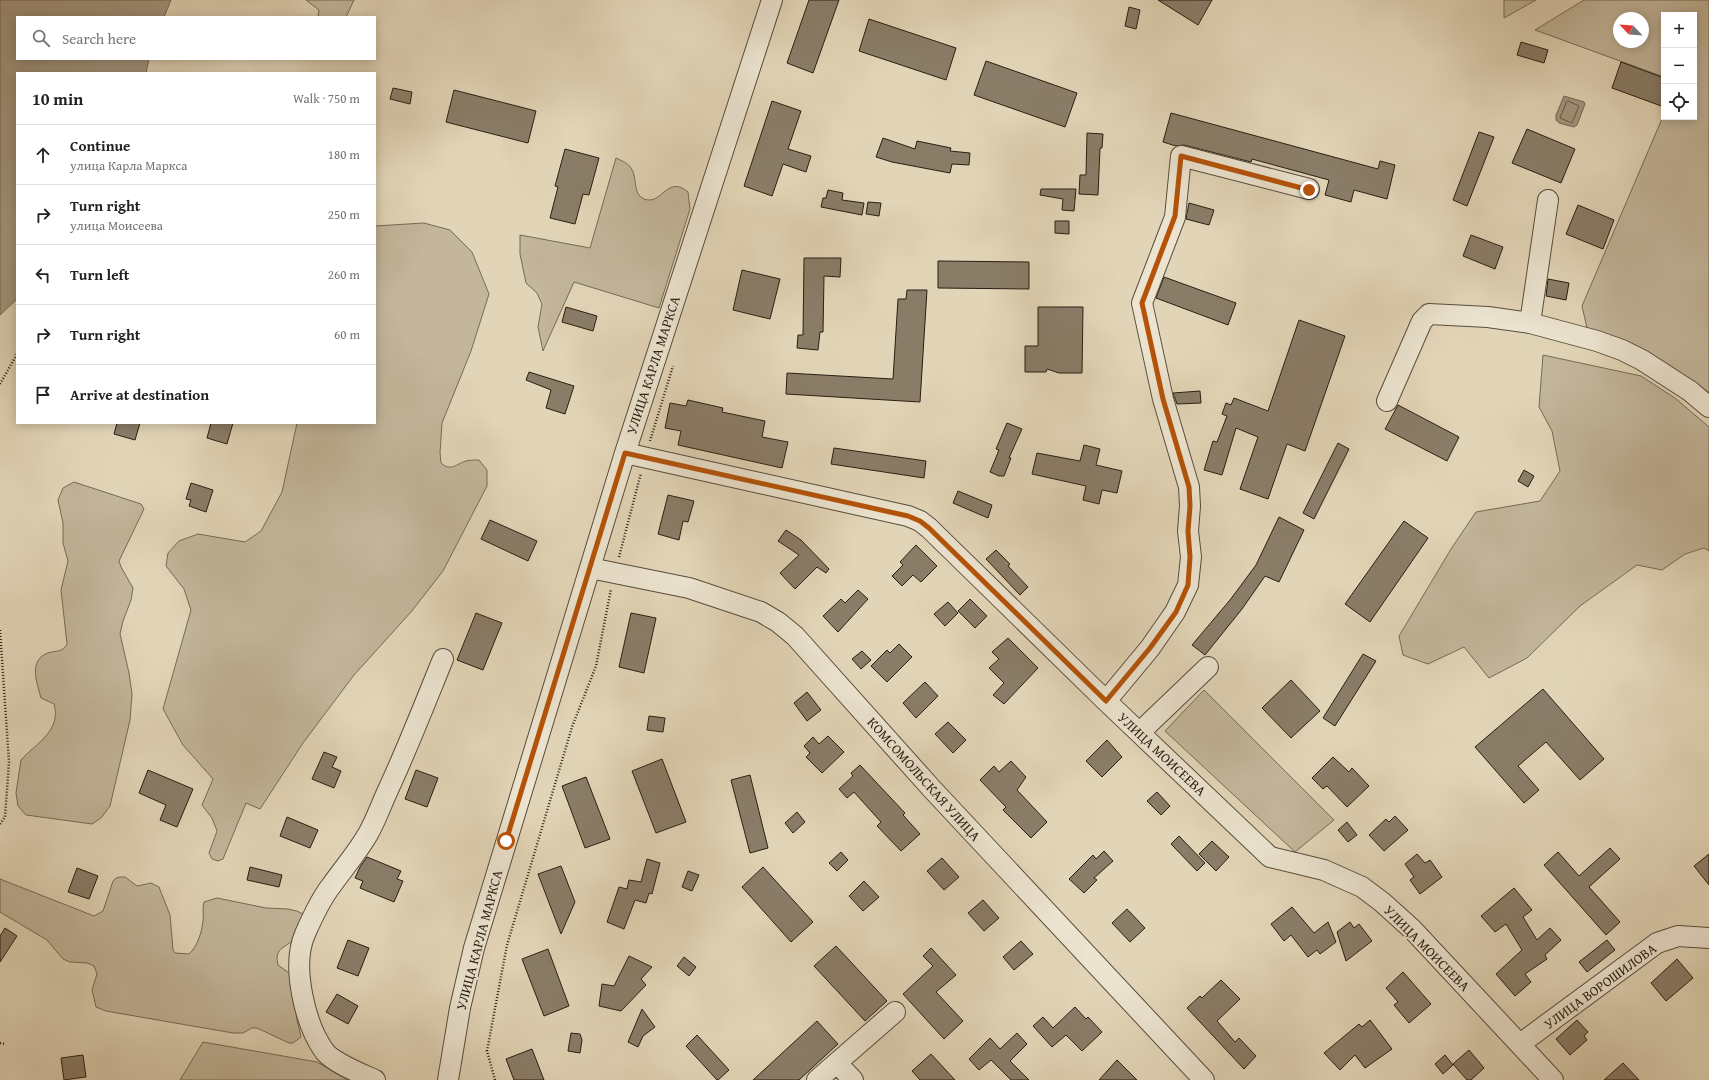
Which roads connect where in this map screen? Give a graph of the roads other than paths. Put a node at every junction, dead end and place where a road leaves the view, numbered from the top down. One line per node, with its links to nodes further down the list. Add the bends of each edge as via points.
1 (772, 0): 7 (street, УЛИЦА КАРЛА МАРКСА)
2 (1309, 190): 11 (street, via 1181,156 1175,216 1142,303 1163,399 1189,487 1188,585 1176,612)
3 (1548, 200): 4 (street)
4 (1530, 323): 5 (street, via 1488,317 1429,314 1422,321); 6 (street, via 1622,350 1690,391)
5 (1387, 402)
6 (1709, 407)
7 (625, 453): 8 (street, УЛИЦА КАРЛА МАРКСА); 11 (street, УЛИЦА МОИСЕЕВА, via 908,516 920,521)
8 (590, 568): 18 (street, УЛИЦА КАРЛА МАРКСА, via 474,948 460,1008); 21 (street, КОМСОМОЛЬСКАЯ УЛИЦА, via 689,588 761,612 795,636 932,789)
9 (443, 659): 17 (street, via 405,753 368,834 330,887 304,935 300,954 301,986 306,1012 326,1053 350,1069)
10 (1208, 667): 12 (street)
11 (1106, 701): 12 (street, УЛИЦА МОИСЕЕВА)
12 (1140, 732): 15 (street, УЛИЦА МОИСЕЕВА, via 1270,857 1324,870 1362,887 1382,902 1413,930)
13 (1709, 938): 15 (street, УЛИЦА ВОРОШИЛОВА, via 1678,936 1657,943)
14 (895, 1012): 16 (street)
15 (1520, 1044): 22 (street, УЛИЦА МОИСЕЕВА)
16 (837, 1063): 19 (street); 20 (street)
17 (375, 1080)
18 (448, 1080)
19 (817, 1080)
20 (854, 1080)
21 (1204, 1080)
22 (1554, 1080)

